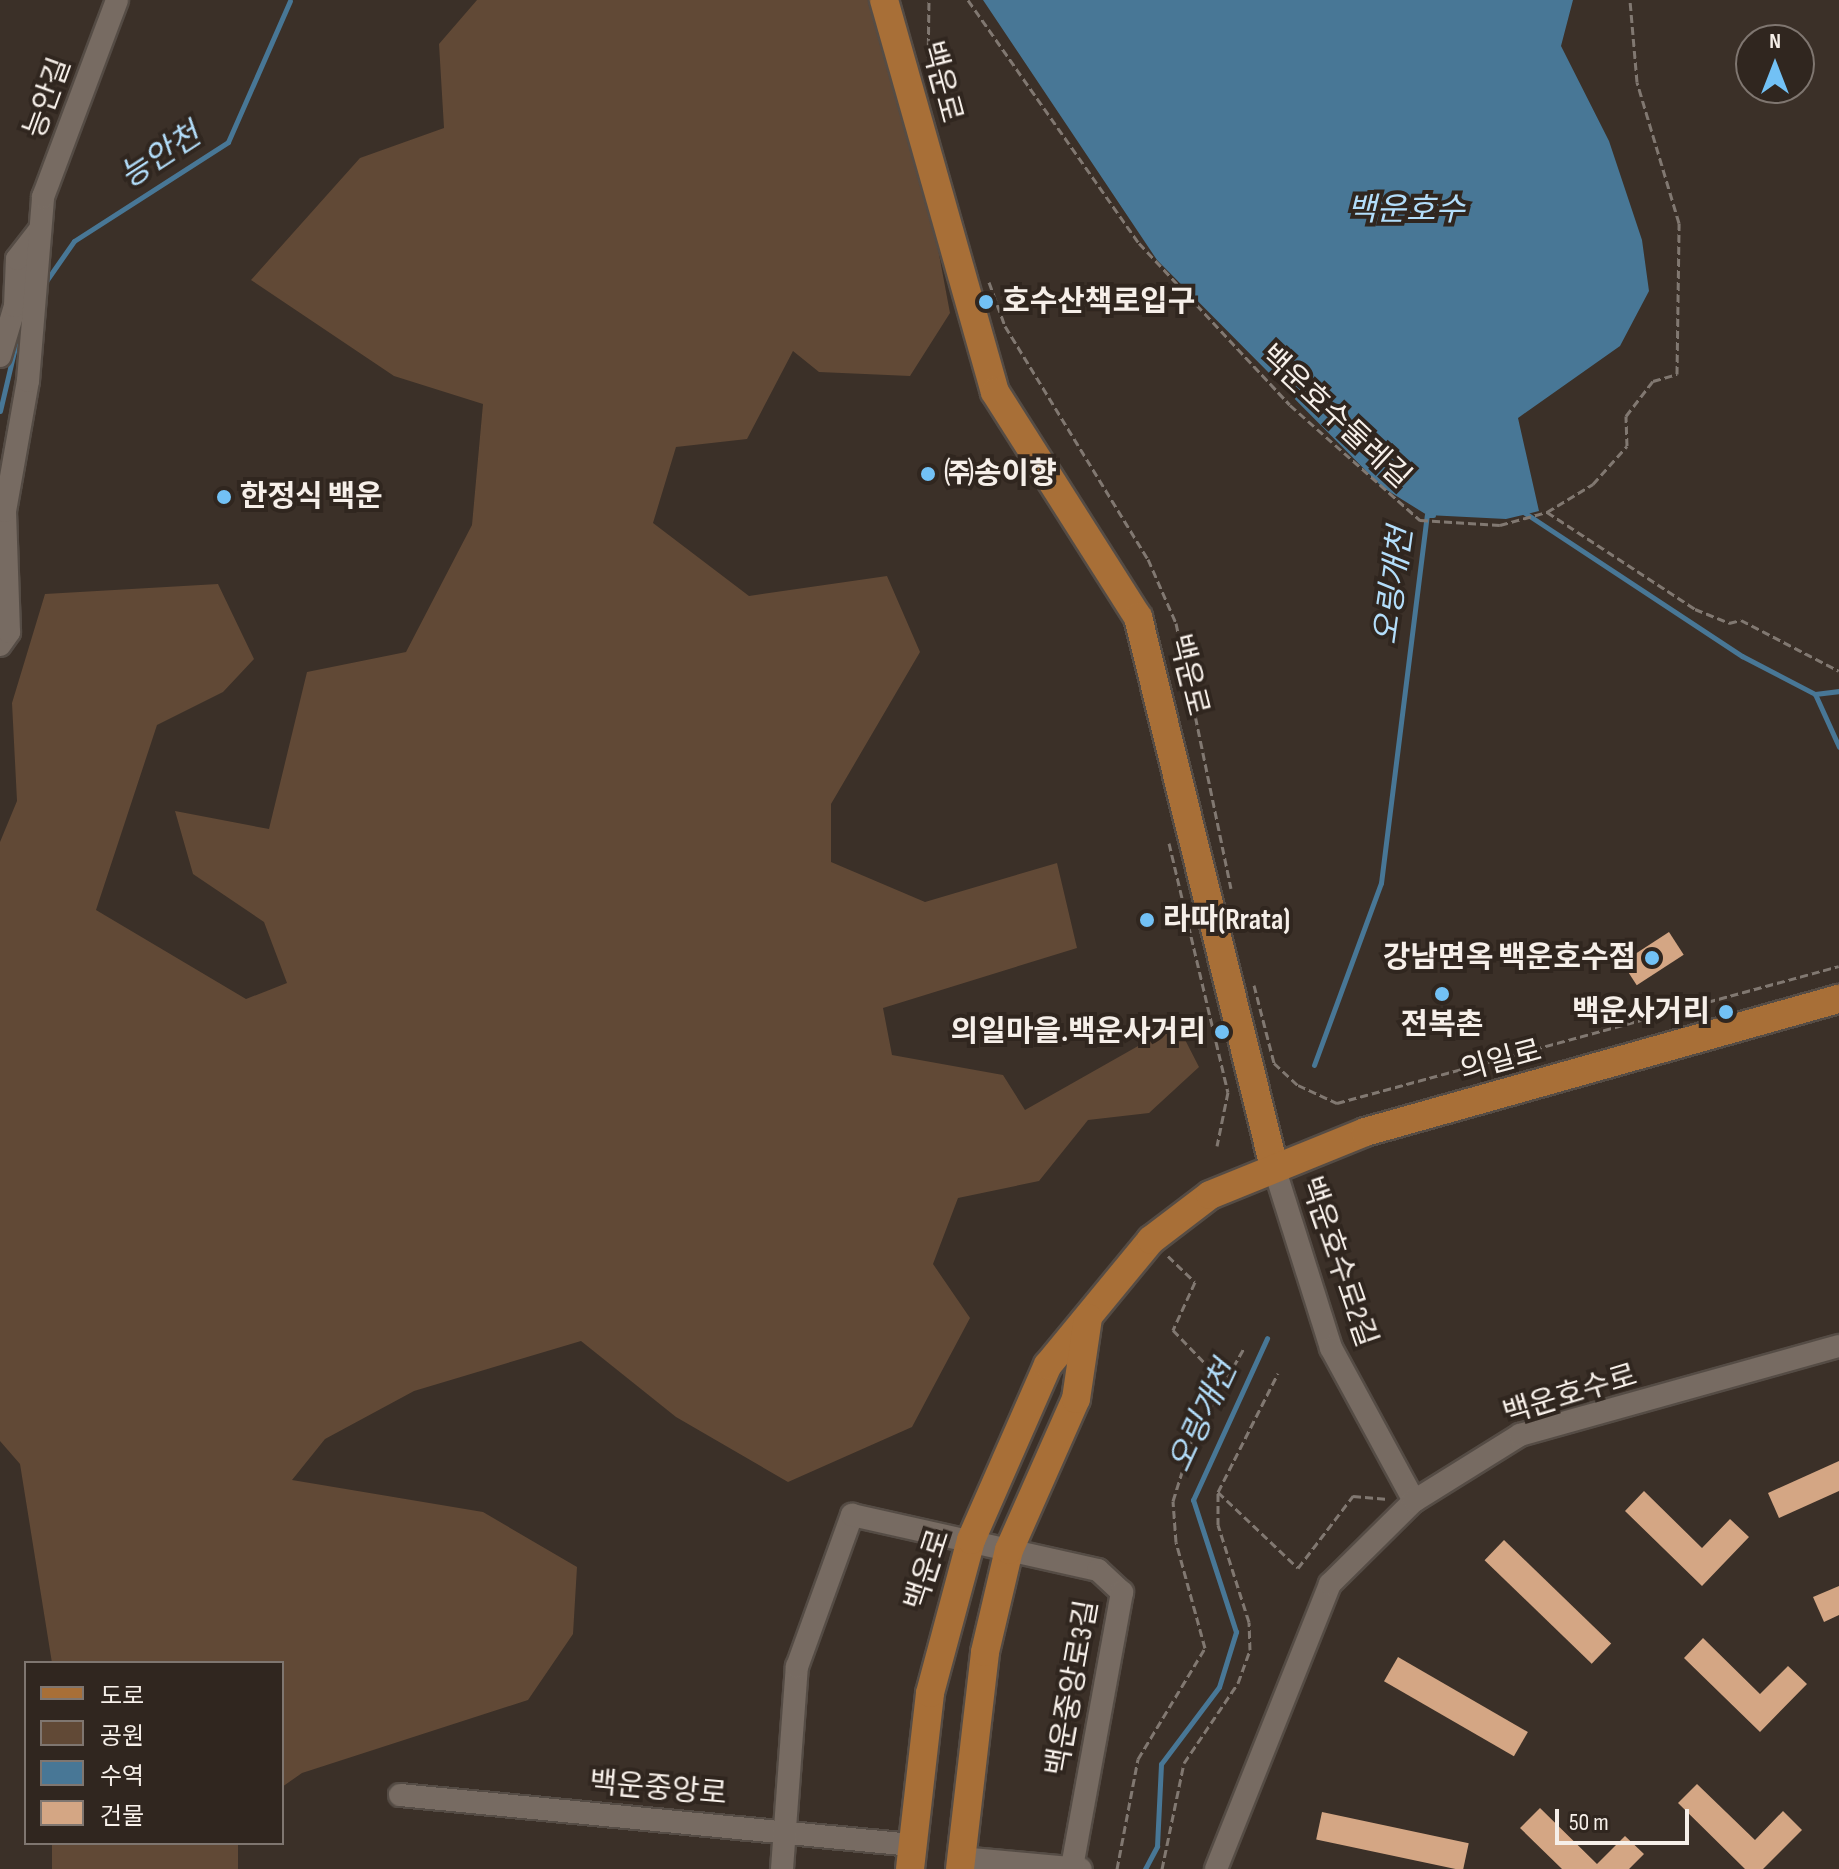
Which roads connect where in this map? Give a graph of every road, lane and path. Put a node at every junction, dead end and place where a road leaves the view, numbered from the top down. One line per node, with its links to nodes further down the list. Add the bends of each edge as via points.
1 (117, 0): 7 (street, 능안길, via 43,197)
2 (884, 0): 6 (main road, 백운로)
3 (929, 0): 6 (path, via 927,82)
4 (968, 0): 9 (path, 백운호수둘레길, via 1152,260 1342,455 1420,520 1500,525)
5 (1630, 0): 9 (path, 백운호수둘레길, via 1637,82 1679,223 1677,374 1653,381 1626,416 1627,446 1613,465)
6 (913, 110): 17 (main road, 백운로, via 995,392 1138,617)
7 (40, 230): 8 (street, via 17,259 15,306); 10 (street, 능안길, via 28,381 5,511 9,632)
8 (0, 356)
9 (1547, 512): 11 (path, via 1695,609 1729,623 1741,620)
10 (0, 645)
11 (1839, 671)
12 (1168, 838): 16 (path, via 1228,1092)
13 (1839, 966): 15 (path)
14 (1839, 999): 17 (main road, 의일로, via 1365,1132)
15 (1337, 1103)
16 (1217, 1146)
17 (1274, 1167): 18 (main road, 백운로, via 1210,1195); 25 (street, 백운호수로2길, via 1331,1348)
18 (1151, 1240): 19 (main road, 백운로); 23 (path, via 1195,1282 1173,1330)
19 (1088, 1317): 26 (main road, 백운로, via 1048,1365); 27 (main road, via 1076,1399)
20 (1839, 1346): 25 (street, 백운호수로, via 1520,1435)
21 (1244, 1348): 23 (path)
22 (1278, 1373): 24 (path)
23 (1224, 1383): 37 (path, via 1192,1440 1173,1501 1176,1542 1205,1648 1138,1759)
24 (1218, 1492): 25 (path, via 1298,1568 1353,1496); 38 (path, via 1218,1525 1249,1622 1250,1650 1238,1683 1184,1763)
25 (1414, 1501): 39 (street, 백운호수로, via 1330,1584)
26 (971, 1540): 27 (street); 28 (main road, 백운로); 31 (street, via 852,1515 797,1667)
27 (1009, 1550): 29 (main road); 34 (street, 백운중앙로3길, via 1098,1570 1122,1592)
28 (939, 1647): 29 (main road, via 967,1622); 32 (main road, 백운로)
29 (985, 1652): 33 (main road)
30 (400, 1795): 31 (street, 백운중앙로)
31 (786, 1831): 32 (street, 백운중앙로); 35 (street)
32 (911, 1857)
33 (960, 1863): 34 (street)
34 (1072, 1868): 36 (street)
35 (782, 1869)
36 (1080, 1869)
37 (1117, 1869)
38 (1162, 1869)
39 (1216, 1869)

